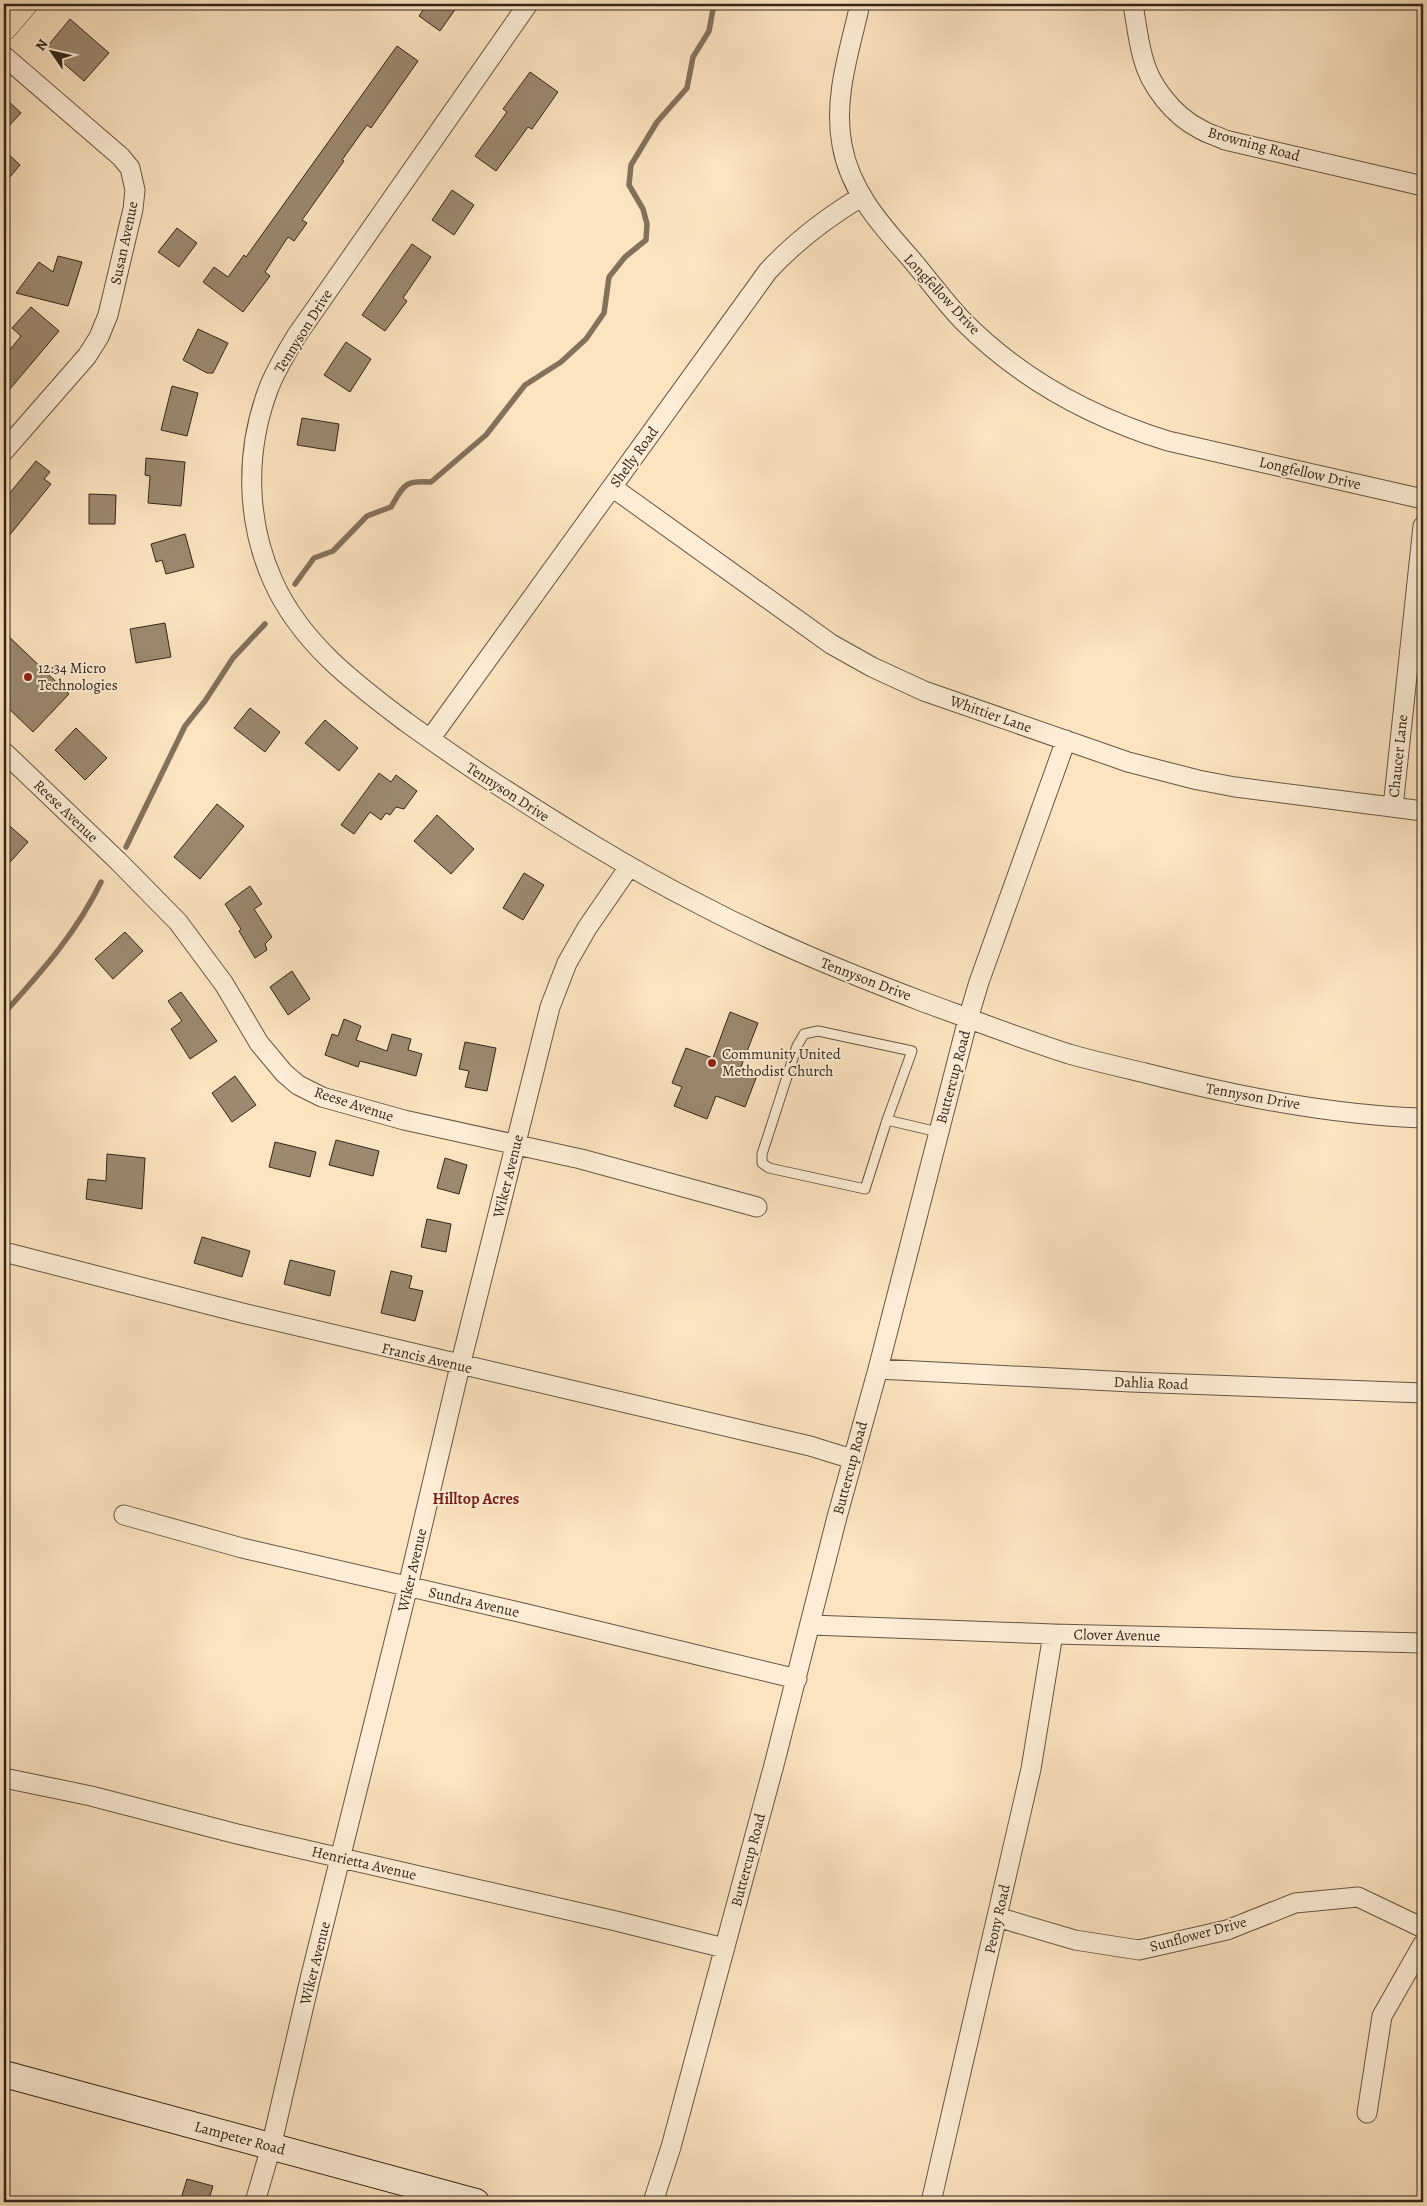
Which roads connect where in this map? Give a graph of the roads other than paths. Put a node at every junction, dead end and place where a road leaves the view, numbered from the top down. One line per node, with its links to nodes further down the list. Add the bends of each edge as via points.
1 (23, 4): 5 (main road)
2 (528, 4): 13 (street, Tennyson Drive, via 297,335 268,389 254,440 251,480 255,529 271,577 283,600 298,624 328,659)
3 (860, 4): 8 (street, Longfellow Drive, via 841,88 838,117 847,164)
4 (1133, 4): 7 (street, Browning Road, via 1148,73 1176,112 1199,129 1225,140)
5 (4, 26)
6 (4, 56): 9 (street, Susan Avenue, via 121,157 130,168 134,190 133,209 108,315 99,337 87,356)
7 (1423, 186)
8 (861, 197): 10 (street, Shelly Road, via 827,218 789,248 768,271); 11 (street, Longfellow Drive, via 884,229 963,320 1008,361 1098,416 1168,441)
9 (4, 451)
10 (612, 486): 13 (street, Shelly Road); 14 (street, Whittier Lane, via 831,644 872,667 924,691)
11 (1423, 499)
12 (1423, 526): 16 (street, Chaucer Lane)
13 (430, 739): 18 (street, Tennyson Drive)
14 (1066, 740): 16 (street, Whittier Lane, via 1128,762 1198,780); 19 (street, Buttercup Road)
15 (4, 752): 23 (street, Reese Avenue, via 178,922 224,984 259,1043 292,1080 335,1101 404,1120)
16 (1393, 807): 17 (street, Whittier Lane)
17 (1423, 811)
18 (629, 867): 19 (street, Tennyson Drive, via 832,968); 23 (street, Wiker Avenue, via 587,928 561,976 550,1007)
19 (968, 1019): 20 (street, Tennyson Drive, via 1072,1054 1202,1088 1330,1109); 22 (street, Buttercup Road)
20 (1423, 1118)
21 (887, 1120): 21 (lane, via 865,1189 769,1168 762,1163 762,1154 797,1046 804,1034 818,1031 912,1051); 22 (lane)
22 (938, 1132): 27 (street, Buttercup Road)
23 (517, 1144): 24 (street, Reese Avenue); 26 (street, Wiker Avenue)
24 (757, 1207)
25 (4, 1252): 26 (street, Francis Avenue)
26 (460, 1366): 29 (street, Francis Avenue, via 810,1446); 31 (street, Wiker Avenue)
27 (878, 1369): 28 (street, Dahlia Road); 29 (street, Buttercup Road)
28 (1423, 1393)
29 (852, 1459): 32 (street, Buttercup Road)
30 (124, 1515): 31 (street, Sundra Avenue, via 242,1548)
31 (408, 1586): 35 (street, Sundra Avenue); 37 (street, Wiker Avenue)
32 (811, 1625): 33 (street, Clover Avenue); 35 (street, Buttercup Road)
33 (1053, 1634): 34 (street, Clover Avenue); 38 (street, Peony Road, via 1031,1769)
34 (1423, 1642)
35 (797, 1679): 41 (street, Buttercup Road)
36 (4, 1778): 37 (street, Henrietta Avenue)
37 (341, 1858): 41 (street, Henrietta Avenue); 44 (street, Wiker Avenue)
38 (998, 1917): 39 (street, Sunflower Drive, via 1075,1940 1139,1950 1227,1930 1295,1903 1358,1897); 48 (street, Peony Road)
39 (1423, 1928)
40 (1423, 1944): 43 (street, via 1382,2016)
41 (724, 1948): 47 (street, Buttercup Road, via 671,2147)
42 (4, 2074): 44 (main road, Lampeter Road)
43 (1366, 2113)
44 (271, 2147): 45 (street, Wiker Avenue); 46 (main road, Lampeter Road)
45 (256, 2202)
46 (476, 2202)
47 (653, 2202)
48 (931, 2202)

